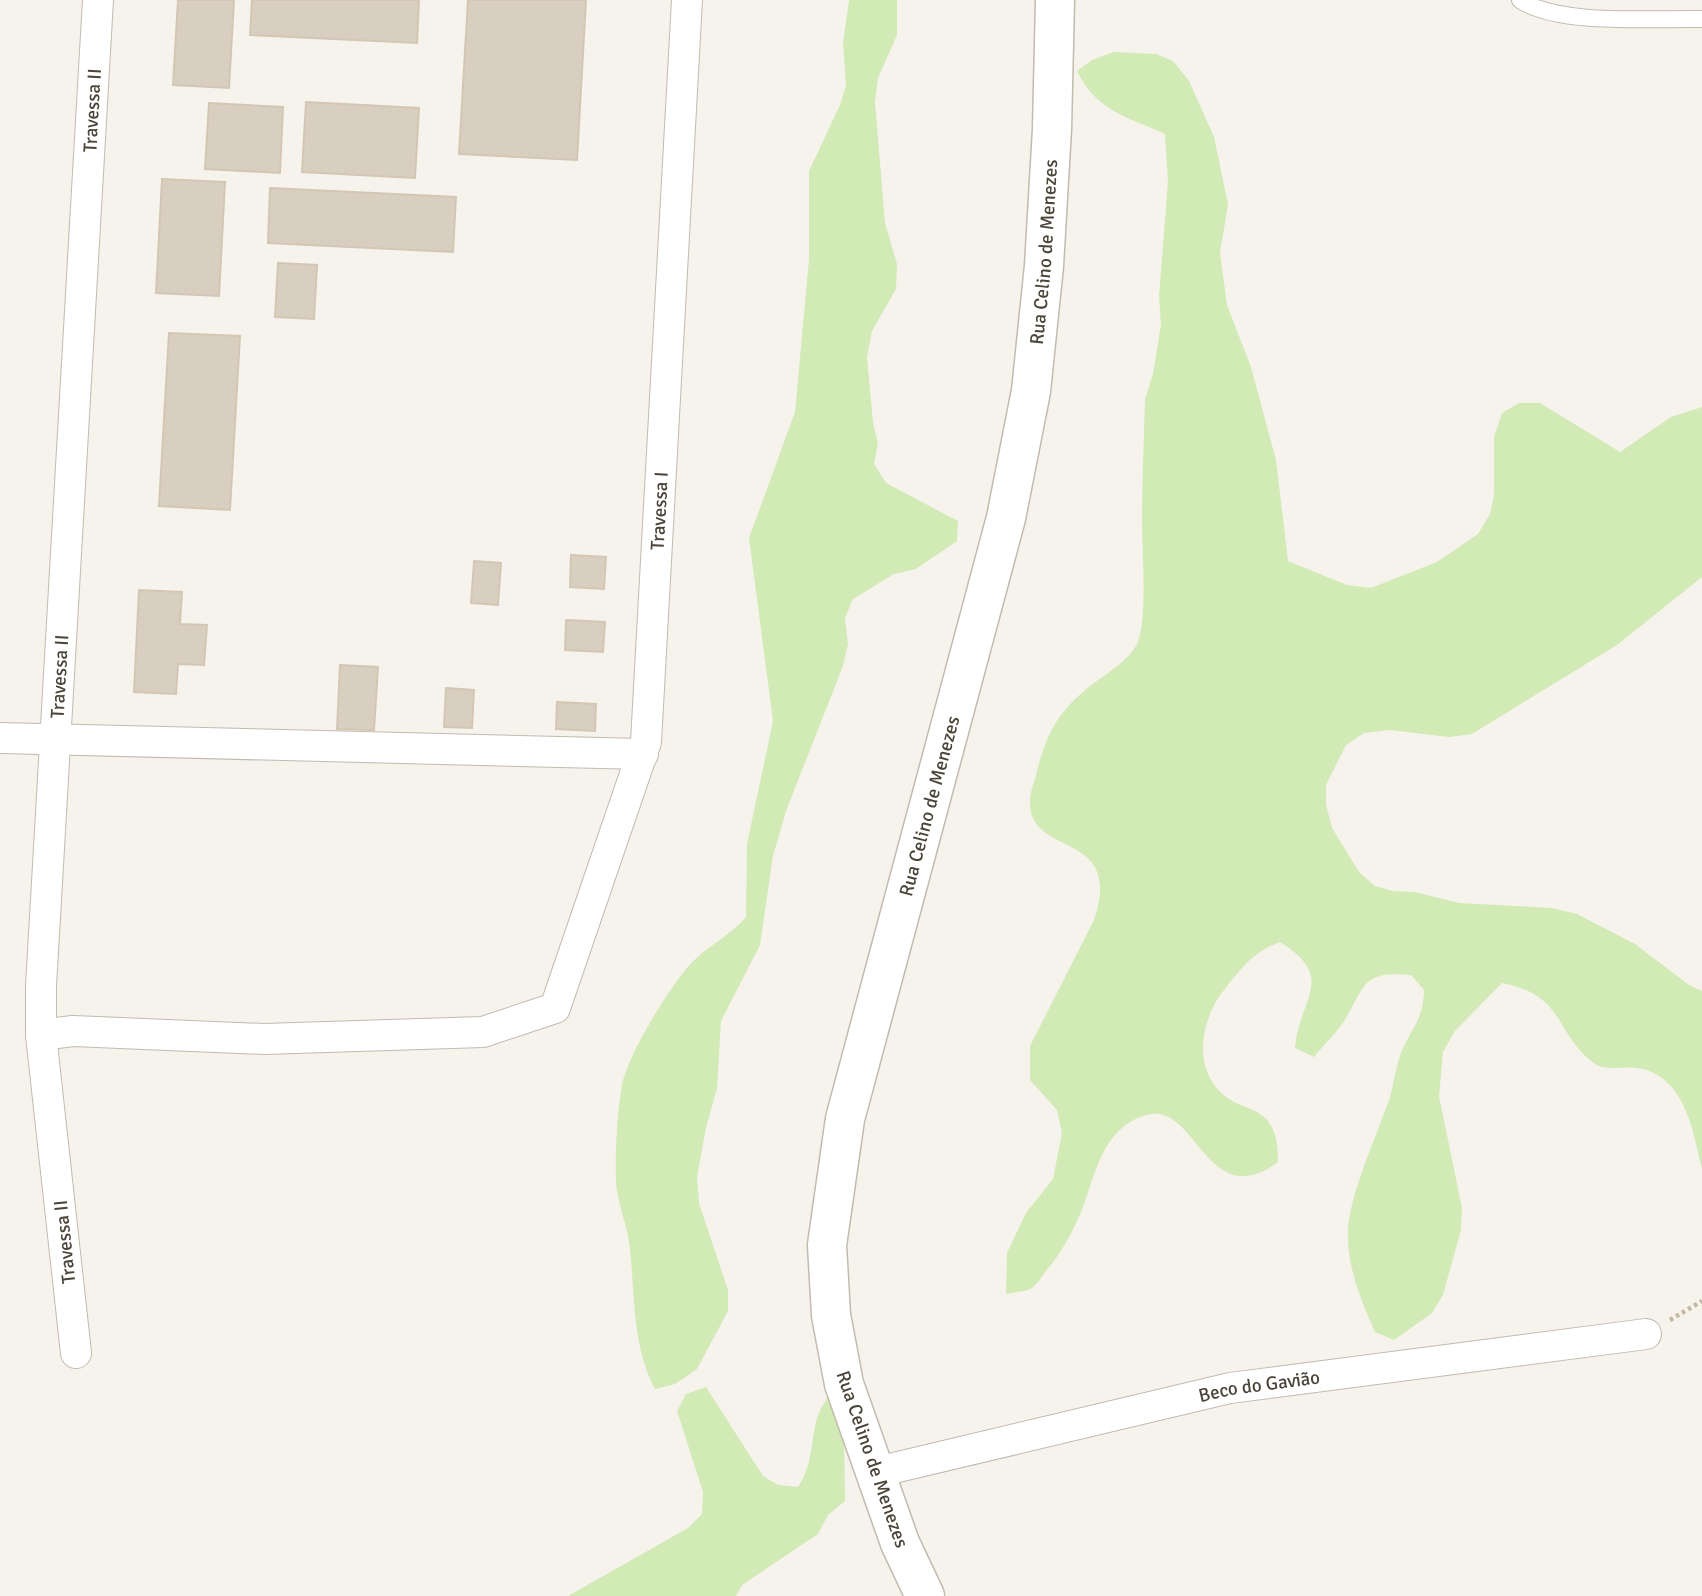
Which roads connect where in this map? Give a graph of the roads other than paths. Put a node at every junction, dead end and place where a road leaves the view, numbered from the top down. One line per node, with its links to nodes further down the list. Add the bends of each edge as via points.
1 (98, 0): 7 (street, Travessa II)
2 (687, 0): 8 (street, Travessa I)
3 (1055, 0): 12 (street, Rua Celino de Menezes, via 1045,253 1031,391 1006,518 871,1013 834,1185 827,1245 831,1315 845,1384)
4 (1520, 0): 5 (lane, via 1535,10 1559,16)
5 (1702, 19)
6 (0, 738): 7 (street)
7 (57, 738): 8 (street); 9 (street, Travessa II)
8 (643, 754): 9 (street, Travessa I, via 555,1008 483,1032 264,1039 73,1031)
9 (41, 1035): 11 (street, Travessa II)
10 (1646, 1334): 12 (street, Beco do Gavião, via 1230,1388)
11 (76, 1353)
12 (877, 1472): 13 (street, Rua Celino de Menezes, via 900,1543)
13 (925, 1596)

